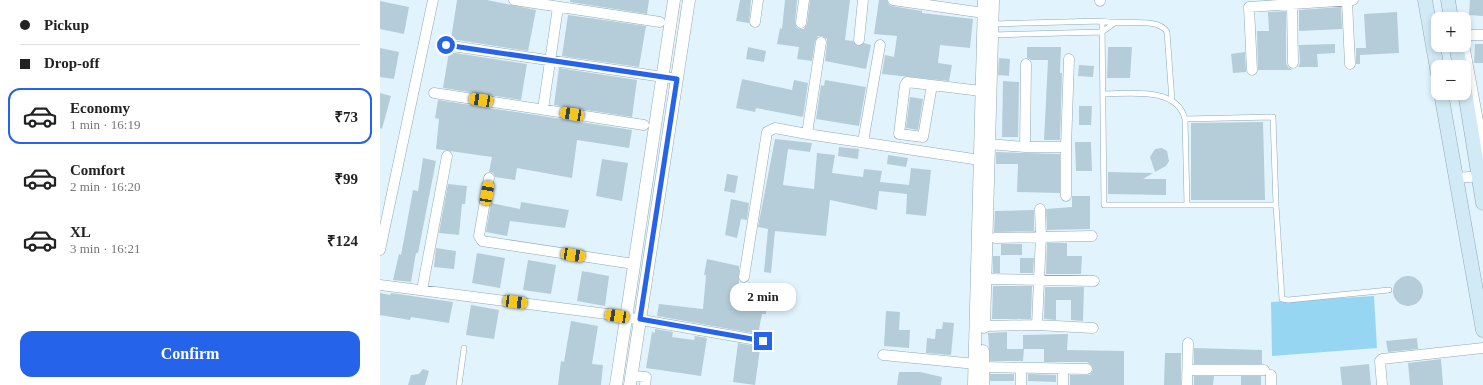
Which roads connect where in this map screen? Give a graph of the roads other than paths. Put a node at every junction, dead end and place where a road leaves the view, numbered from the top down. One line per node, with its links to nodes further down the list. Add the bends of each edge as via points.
1 (433, 0): 65 (street)
2 (514, 0): 16 (street)
3 (674, 0): 40 (street)
4 (689, 0): 41 (street)
5 (758, 0): 21 (street)
6 (804, 0): 22 (street)
7 (863, 0): 28 (street)
8 (893, 0): 24 (street)
9 (984, 0): 24 (street)
10 (993, 0): 24 (street)
11 (1425, 0): 35 (main road)
12 (1448, 0): 17 (main road)
13 (1454, 0): 18 (street)
14 (1350, 1): 15 (street); 38 (street)
15 (1292, 5): 36 (street); 39 (street, via 1249,7)
16 (558, 7): 20 (street); 34 (street)
17 (1451, 12)
18 (1457, 12)
19 (1102, 21): 23 (lane); 24 (lane); 25 (lane)
20 (660, 22)
21 (755, 22)
22 (801, 23)
23 (1113, 24): 25 (lane); 48 (lane, via 1151,23 1165,28)
24 (987, 27): 25 (lane); 43 (street); 55 (street)
25 (1102, 32): 45 (lane)
26 (1471, 35): 27 (street)
27 (1483, 35)
28 (859, 40)
29 (821, 42): 53 (street)
30 (446, 45): 34 (street)
31 (880, 45): 54 (street)
32 (1465, 52): 50 (street)
33 (1070, 59): 57 (street)
34 (550, 60): 40 (street); 49 (street)
35 (1436, 60)
36 (1293, 63)
37 (1026, 64): 56 (street)
38 (1350, 64)
39 (1252, 70)
40 (662, 77): 41 (street); 74 (street)
41 (677, 79): 83 (street)
42 (932, 85): 42 (street, via 906,84 899,134 923,137); 43 (street)
43 (981, 91): 60 (street)
44 (434, 93): 49 (street)
45 (1103, 94): 48 (lane, via 1153,94); 67 (lane, via 1104,205)
46 (1442, 100): 63 (main road)
47 (1467, 100): 61 (main road)
48 (1172, 101): 51 (lane, via 1183,111)
49 (542, 110): 52 (street)
50 (1479, 113): 58 (street)
51 (1185, 118): 67 (lane); 68 (lane, via 1273,117)
52 (644, 125)
53 (807, 134): 54 (street); 75 (street, via 775,128 767,132)
54 (863, 142): 60 (street)
55 (989, 144): 56 (street); 76 (street)
56 (1025, 147): 57 (street)
57 (1066, 147): 64 (street)
58 (1483, 154)
59 (447, 156): 80 (street)
60 (980, 160): 93 (street)
61 (1481, 176): 63 (street); 66 (main road)
62 (489, 178): 74 (street, via 479,236 482,241)
63 (1456, 178): 87 (main road)
64 (1066, 196)
65 (385, 203): 73 (street)
66 (1483, 203)
67 (1187, 205): 68 (lane)
68 (1276, 205): 81 (lane, via 1282,299)
69 (1040, 208): 70 (street)
70 (1041, 236): 71 (street); 72 (street); 77 (street)
71 (1092, 236)
72 (995, 238)
73 (380, 250)
74 (634, 264): 82 (street)
75 (744, 277)
76 (986, 279): 77 (street); 84 (street)
77 (1039, 279): 78 (street); 85 (street)
78 (1094, 281)
79 (380, 285): 80 (street)
80 (422, 290): 82 (street)
81 (1389, 290)
82 (626, 317): 83 (street); 101 (street)
83 (640, 319): 88 (street); 99 (street)
84 (984, 326): 85 (street); 93 (street)
85 (1037, 326): 86 (street)
86 (1093, 328)
87 (1483, 330)
88 (763, 341)
89 (1188, 344): 97 (street)
90 (464, 348): 100 (lane)
91 (1483, 348): 108 (street, via 1382,359)
92 (882, 355): 93 (street)
93 (980, 365): 94 (street); 103 (street); 104 (street)
94 (1022, 369): 95 (street); 105 (street)
95 (1062, 369): 96 (street); 106 (street)
96 (1087, 369)
97 (1188, 370): 98 (street); 107 (street)
98 (1268, 377)
99 (631, 380): 102 (street, via 646,377)
100 (459, 385)
101 (616, 385)
102 (644, 385)
103 (974, 385)
104 (983, 385)
105 (1021, 385)
106 (1063, 385)
107 (1187, 385)
108 (1382, 385)

